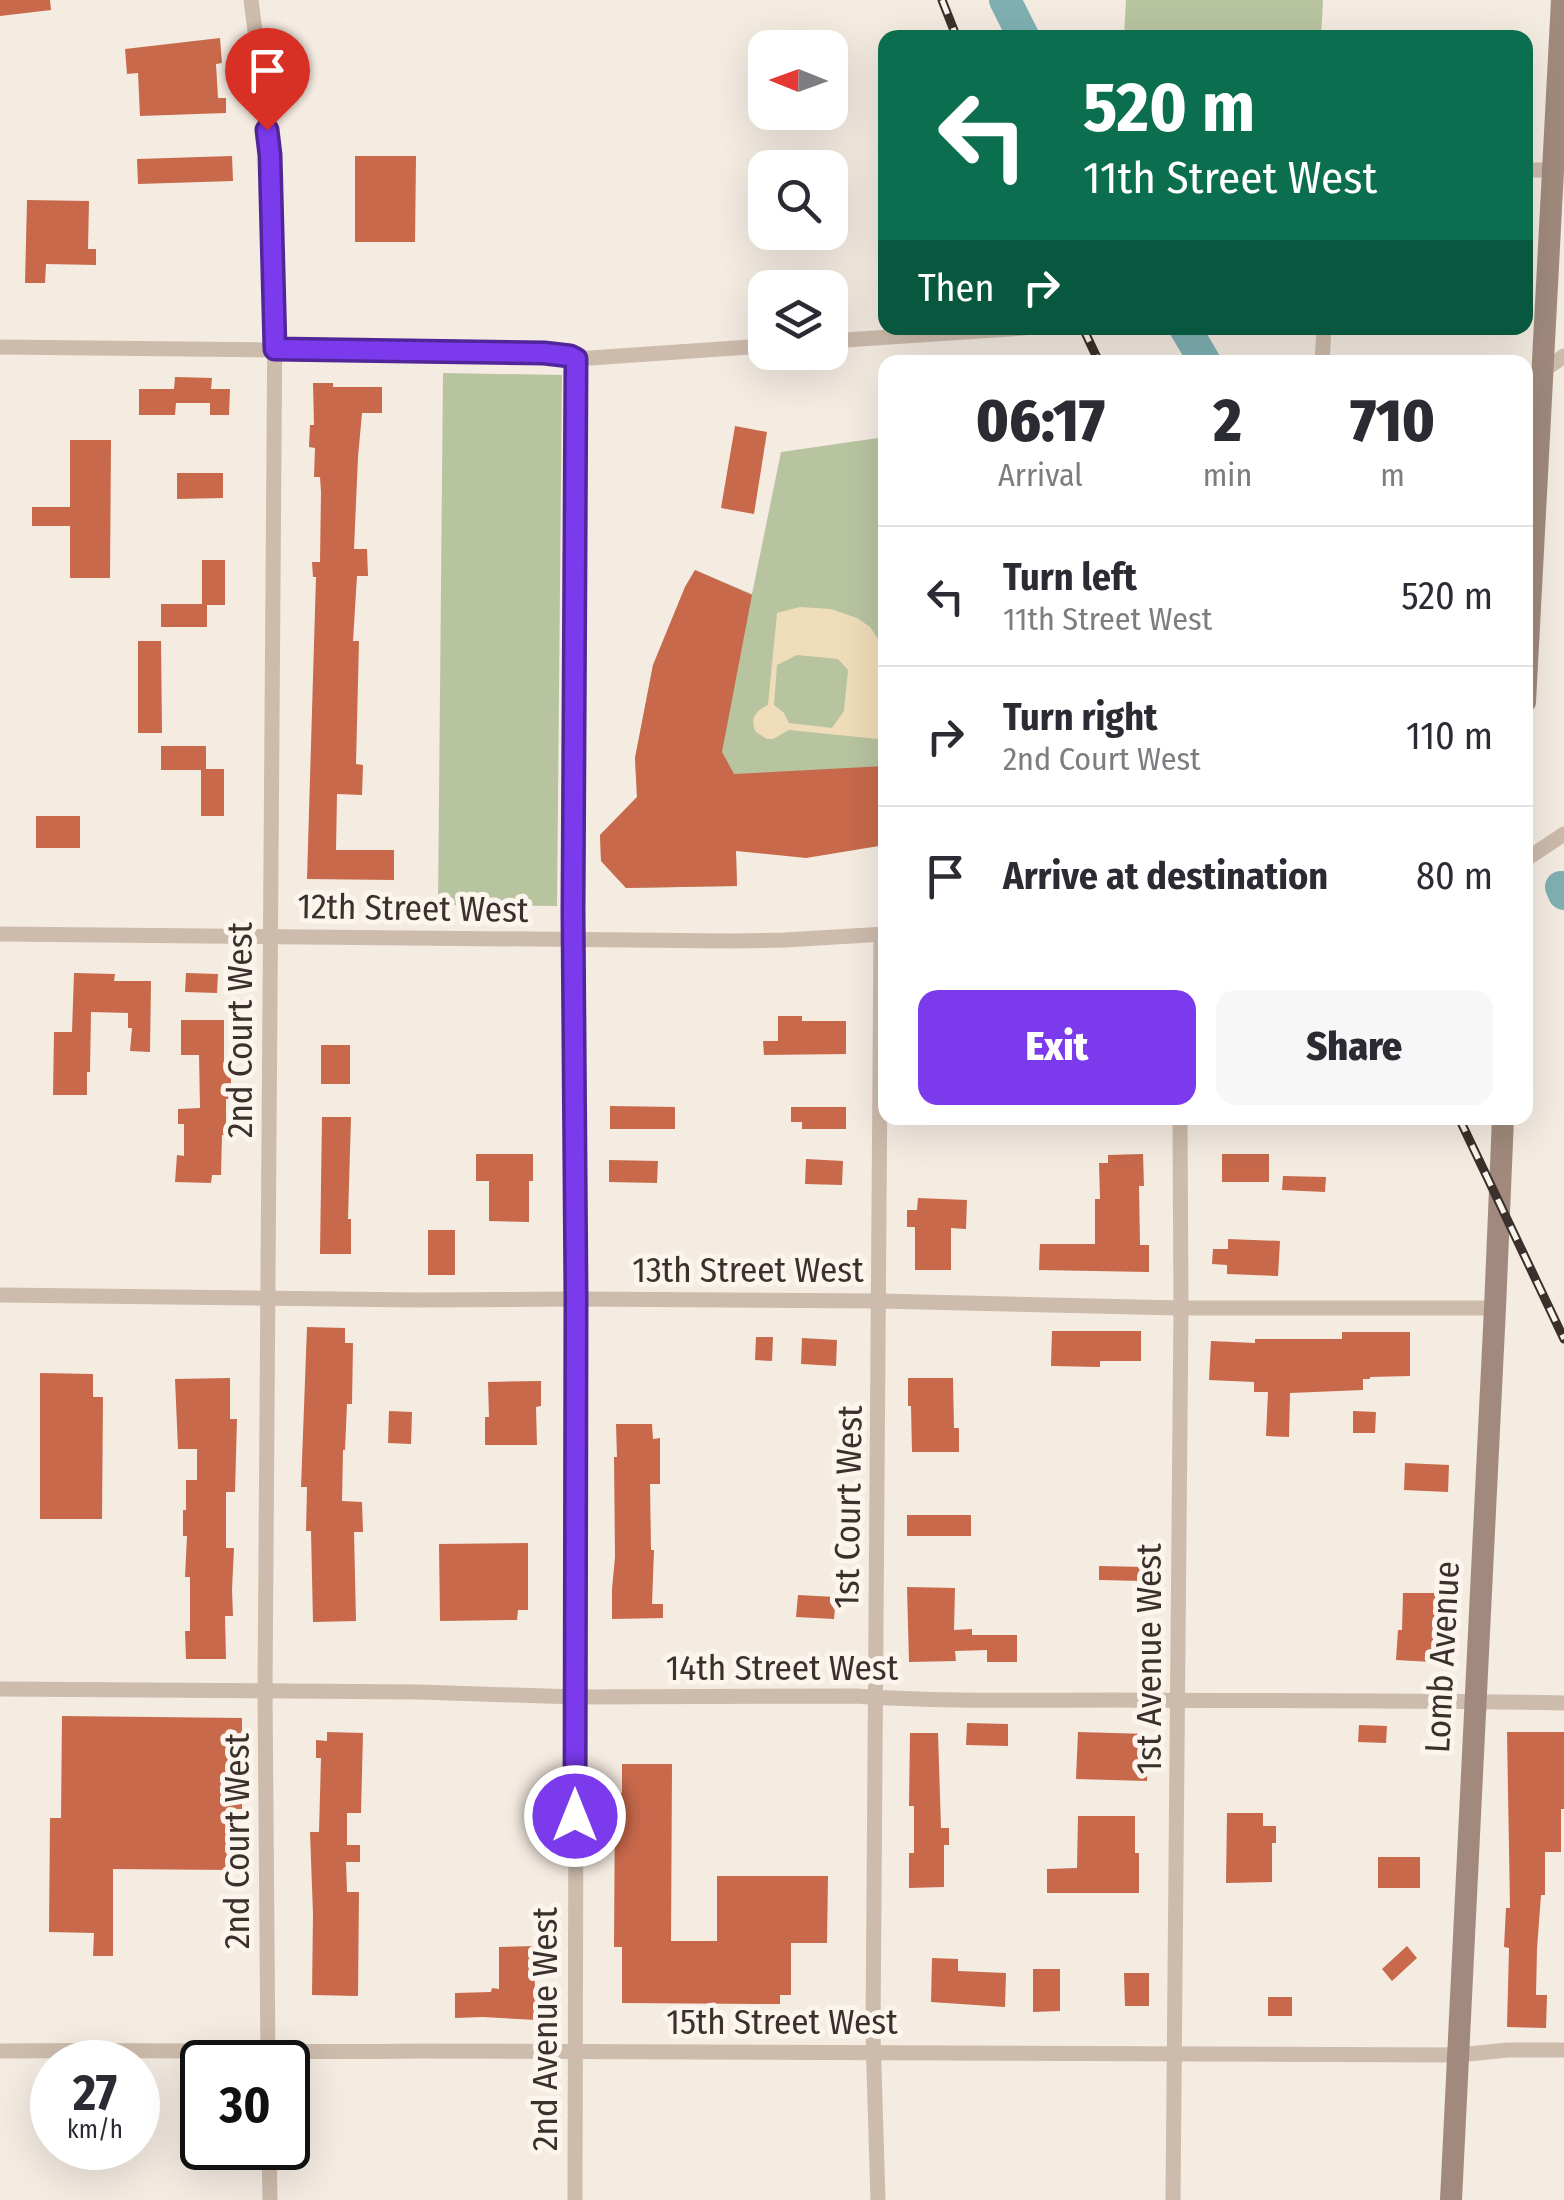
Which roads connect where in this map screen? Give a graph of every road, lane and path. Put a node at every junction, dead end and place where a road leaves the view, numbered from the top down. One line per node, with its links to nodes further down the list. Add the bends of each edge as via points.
1 (251, 0): 9 (street, 2nd Court West, via 270,155)
2 (1562, 0): 4 (main road)
3 (1533, 170): 4 (street)
4 (1554, 170): 12 (main road)
5 (920, 335): 6 (street)
6 (848, 340)
7 (0, 347): 9 (street)
8 (748, 347): 11 (street)
9 (275, 349): 11 (street); 18 (street, 2nd Court West)
10 (1564, 356): 12 (street)
11 (576, 359): 19 (street, 2nd Avenue West)
12 (1544, 370): 13 (main road)
13 (1533, 562)
14 (1564, 834): 15 (street)
15 (1533, 855)
16 (0, 934): 18 (street, 12th Street West)
17 (878, 934): 19 (street, 12th Street West)
18 (271, 936): 19 (street, 12th Street West); 24 (street, 2nd Court West)
19 (573, 940): 25 (street, 2nd Avenue West)
20 (881, 1125): 26 (street, 1st Court West)
21 (1180, 1125): 27 (street, 1st Avenue West)
22 (1503, 1125): 28 (main road, Lomb Avenue)
23 (0, 1295): 24 (street, 13th Street West)
24 (268, 1297): 25 (street, 13th Street West); 30 (street, 2nd Court West)
25 (576, 1298): 26 (street, 13th Street West); 31 (street, 2nd Avenue West)
26 (880, 1301): 27 (street, 13th Street West); 32 (street, 1st Court West)
27 (1181, 1308): 28 (street, 13th Street West); 33 (street, 1st Avenue West)
28 (1495, 1308): 34 (main road, Lomb Avenue)
29 (0, 1689): 30 (street, 14th Street West)
30 (265, 1691): 31 (street, 14th Street West); 36 (street, 2nd Court West)
31 (576, 1697): 32 (street, 14th Street West); 39 (street, 2nd Avenue West)
32 (875, 1697): 33 (street, 14th Street West); 40 (street, 1st Court West)
33 (1178, 1700): 34 (street, 14th Street West); 42 (street, 1st Avenue West)
34 (1476, 1701): 35 (street, 14th Street West); 43 (main road, Lomb Avenue)
35 (1564, 1702)
36 (268, 2040)
37 (1564, 2050): 43 (street, 15th Street West)
38 (0, 2051): 41 (street, 15th Street West)
39 (574, 2052): 40 (street, 15th Street West); 44 (street, 15th Street West); 47 (street, 2nd Avenue West)
40 (875, 2052): 42 (street, 15th Street West); 48 (street, 1st Court West)
41 (180, 2053)
42 (1174, 2054): 43 (street, 15th Street West); 49 (street, 1st Avenue West)
43 (1458, 2054): 50 (main road, Lomb Avenue)
44 (310, 2056)
45 (269, 2170): 46 (street)
46 (270, 2200)
47 (576, 2200)
48 (878, 2200)
49 (1173, 2200)
50 (1450, 2200)

